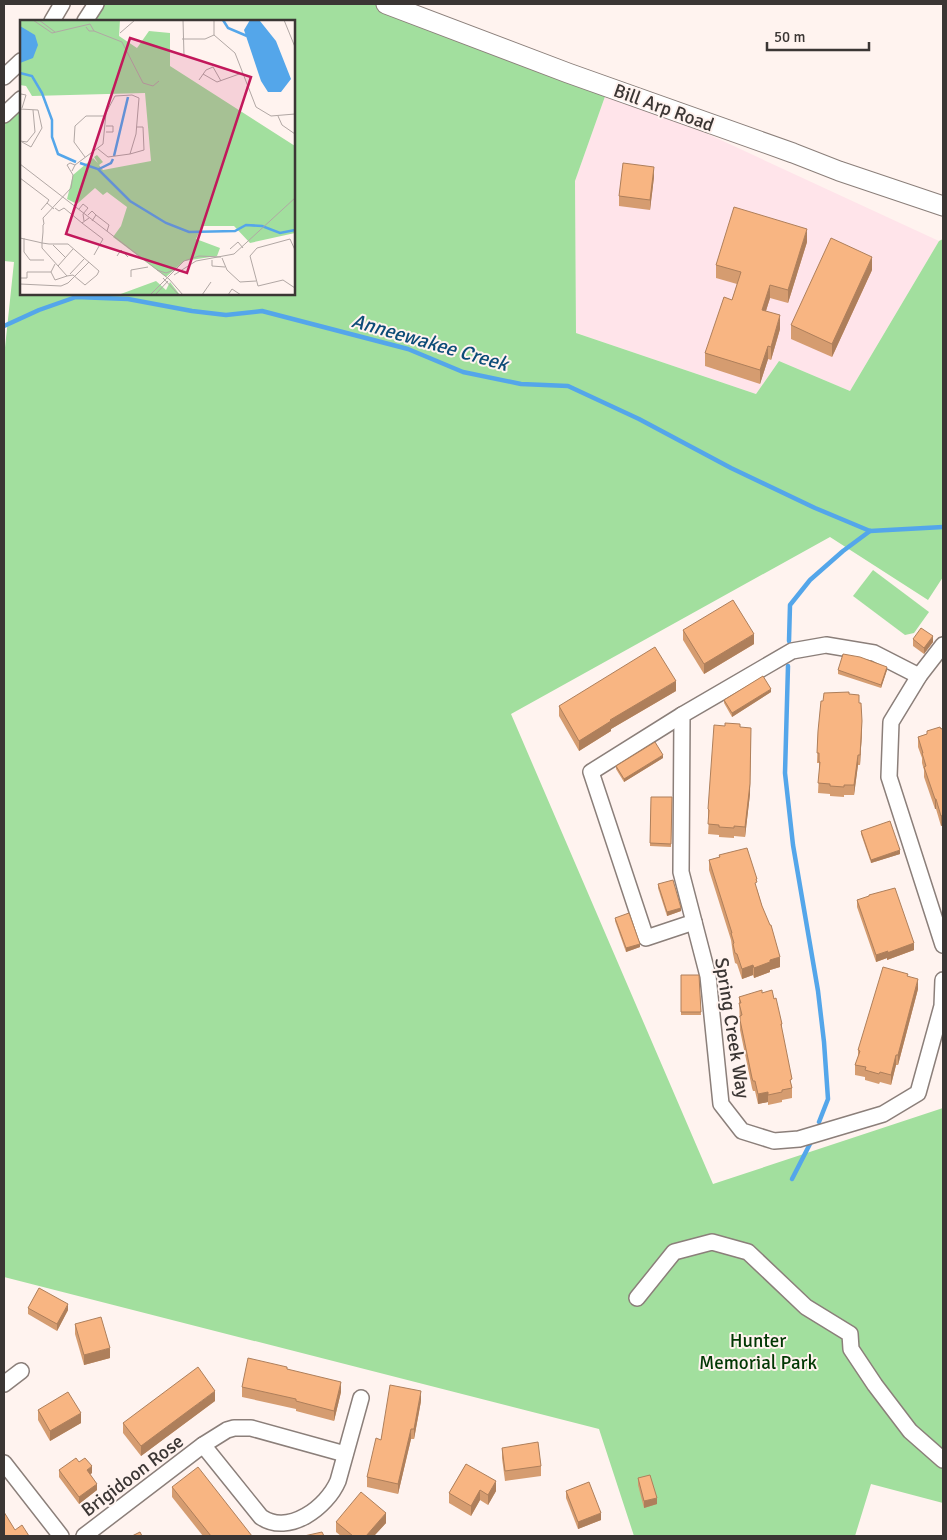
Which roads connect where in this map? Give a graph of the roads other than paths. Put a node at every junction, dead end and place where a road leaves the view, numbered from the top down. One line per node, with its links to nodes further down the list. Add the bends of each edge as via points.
1 (62, 4): 4 (street)
2 (96, 4): 5 (street)
3 (386, 4): 10 (main road, Bill Arp Road, via 568,73)
4 (53, 20)
5 (86, 20)
6 (20, 62): 7 (street)
7 (4, 77)
8 (20, 100): 9 (street)
9 (4, 115)
10 (943, 206)
11 (943, 645): 12 (street)
12 (919, 676): 13 (street, via 874,653 826,645 792,651); 15 (street, via 891,722 889,777)
13 (682, 715): 14 (street, Spring Creek Way, via 682,872); 14 (street, via 591,772 646,938)
14 (694, 922): 17 (street, Spring Creek Way, via 708,976 722,1104 742,1131 774,1141 799,1139 883,1114 918,1094 942,1006)
15 (941, 929): 16 (street)
16 (943, 945)
17 (943, 980)
18 (637, 1298): 24 (street, via 674,1252 712,1242 748,1252 806,1308 850,1334 850,1349 880,1392 910,1431)
19 (21, 1371): 20 (street)
20 (4, 1384)
21 (361, 1398): 23 (street, Brigidoon Rose)
22 (203, 1445): 23 (street, Brigidoon Rose, via 227,1430 251,1428); 23 (street, Brigidoon Rose, via 257,1512 275,1523 302,1518 328,1499 338,1481); 27 (street, Brigidoon Rose)
23 (345, 1454)
24 (943, 1460)
25 (4, 1463): 26 (street)
26 (61, 1536)
27 (84, 1536)

